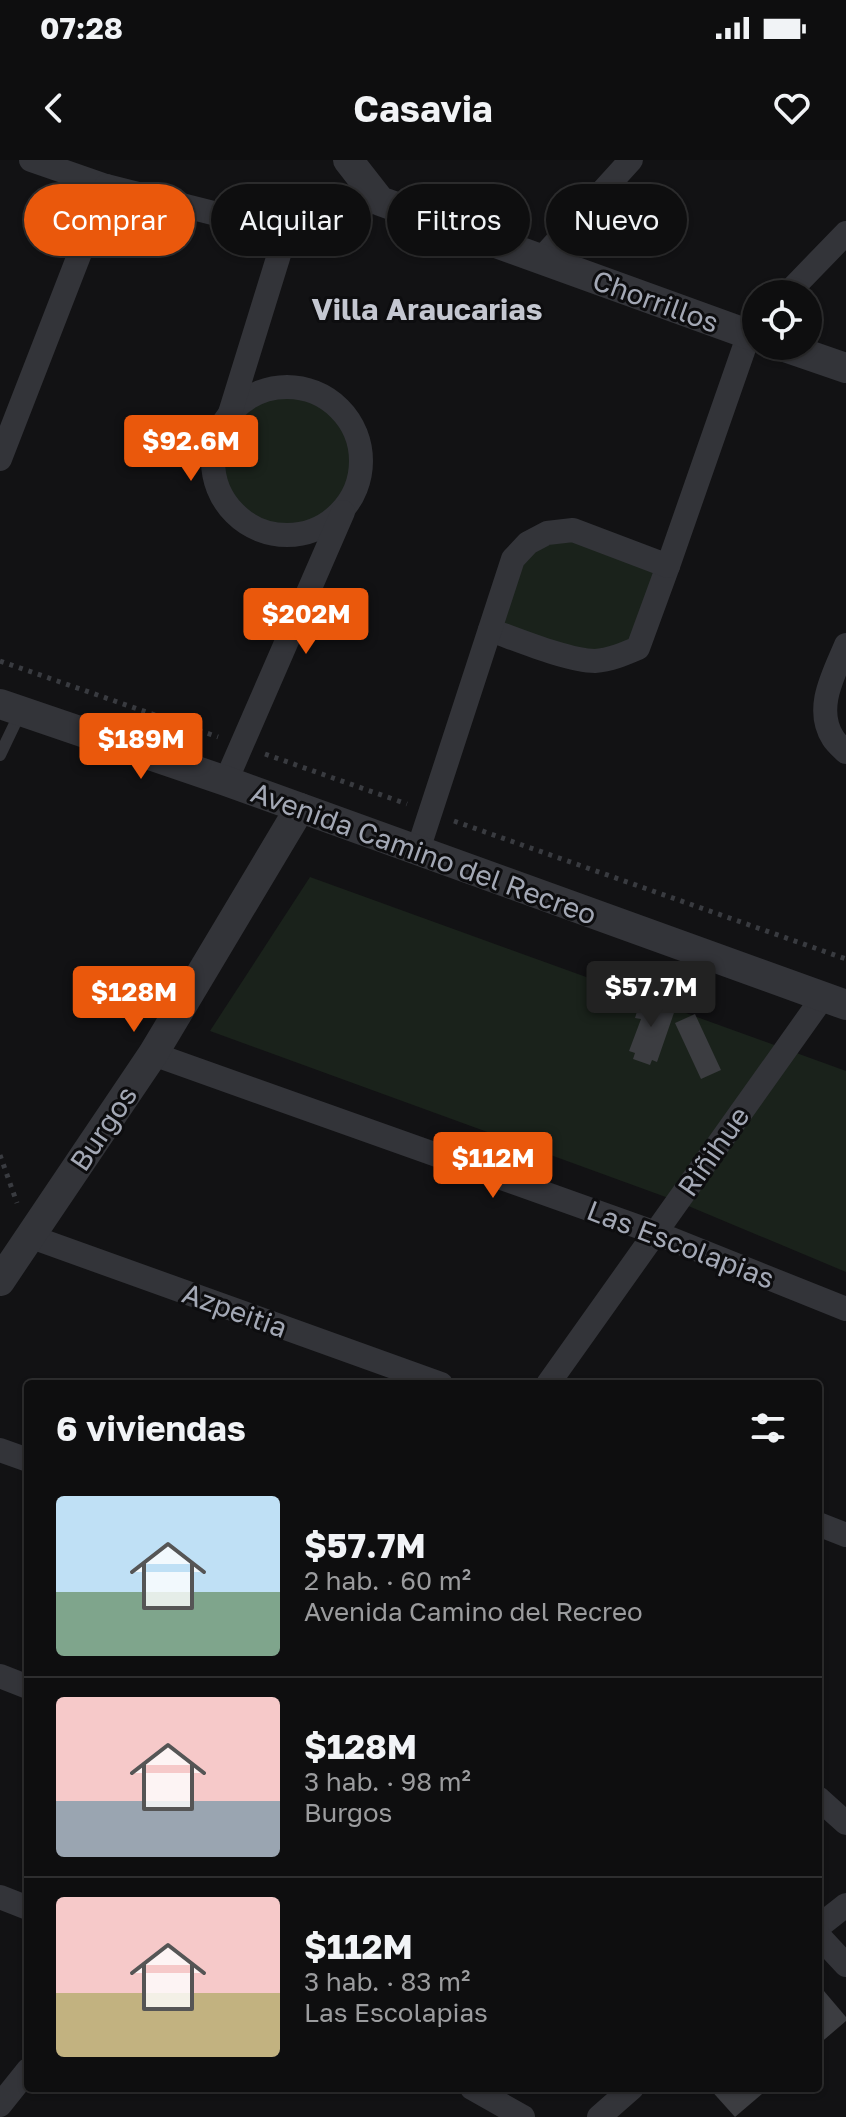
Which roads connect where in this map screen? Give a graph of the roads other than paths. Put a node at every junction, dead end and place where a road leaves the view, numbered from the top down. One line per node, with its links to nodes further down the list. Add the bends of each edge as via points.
1 (31, 160): 4 (street)
2 (348, 160): 5 (street)
3 (631, 160): 10 (street)
4 (100, 184)
5 (380, 201): 6 (street); 10 (street, Chorrillos)
6 (371, 202)
7 (846, 233): 11 (street)
8 (79, 256): 17 (street)
9 (279, 256): 16 (street)
10 (541, 259): 12 (street, Chorrillos)
11 (801, 280)
12 (742, 329)
13 (744, 360): 19 (street)
14 (822, 360): 15 (street)
15 (846, 368)
16 (230, 413): 18 (street, via 217,434 212,458 224,502 239,519 259,531 304,535); 18 (street, via 269,389 293,386 337,405 352,423 361,457 355,492)
17 (0, 459)
18 (343, 512): 25 (street)
19 (668, 566): 20 (street, via 638,648 615,658 582,659); 20 (street, via 573,530 547,533 513,559)
20 (490, 630): 27 (street)
21 (846, 645): 23 (street, via 824,712 832,737)
22 (10, 708): 24 (lane); 25 (street, Avenida Camino del Recreo)
23 (846, 752)
24 (0, 755)
25 (226, 781): 26 (street, Avenida Camino del Recreo)
26 (300, 808): 27 (street, Avenida Camino del Recreo); 29 (street, Burgos)
27 (418, 850): 28 (street, Avenida Camino del Recreo)
28 (834, 1001): 30 (street, Riñihue)
29 (153, 1054): 30 (street, Las Escolapias); 31 (street, Burgos)
30 (656, 1233): 33 (street, Las Escolapias); 35 (street, Riñihue)
31 (29, 1236): 32 (street, Burgos); 34 (street, Azpeitia)
32 (0, 1281)
33 (846, 1309)
34 (430, 1380)
35 (551, 1380)
36 (0, 1450): 37 (street)
37 (24, 1459)
38 (822, 1526): 39 (street)
39 (846, 1535)
40 (0, 1676): 41 (street)
41 (24, 1685)
42 (822, 1802): 43 (street)
43 (846, 1823)
44 (0, 1897): 46 (street)
45 (846, 1905): 47 (street)
46 (24, 1906)
47 (822, 1924)
48 (822, 1939): 49 (street)
49 (846, 1965)
50 (24, 2075): 53 (street)
51 (479, 2092): 54 (street)
52 (627, 2092): 55 (street)
53 (0, 2105)
54 (523, 2117)
55 (599, 2117)

